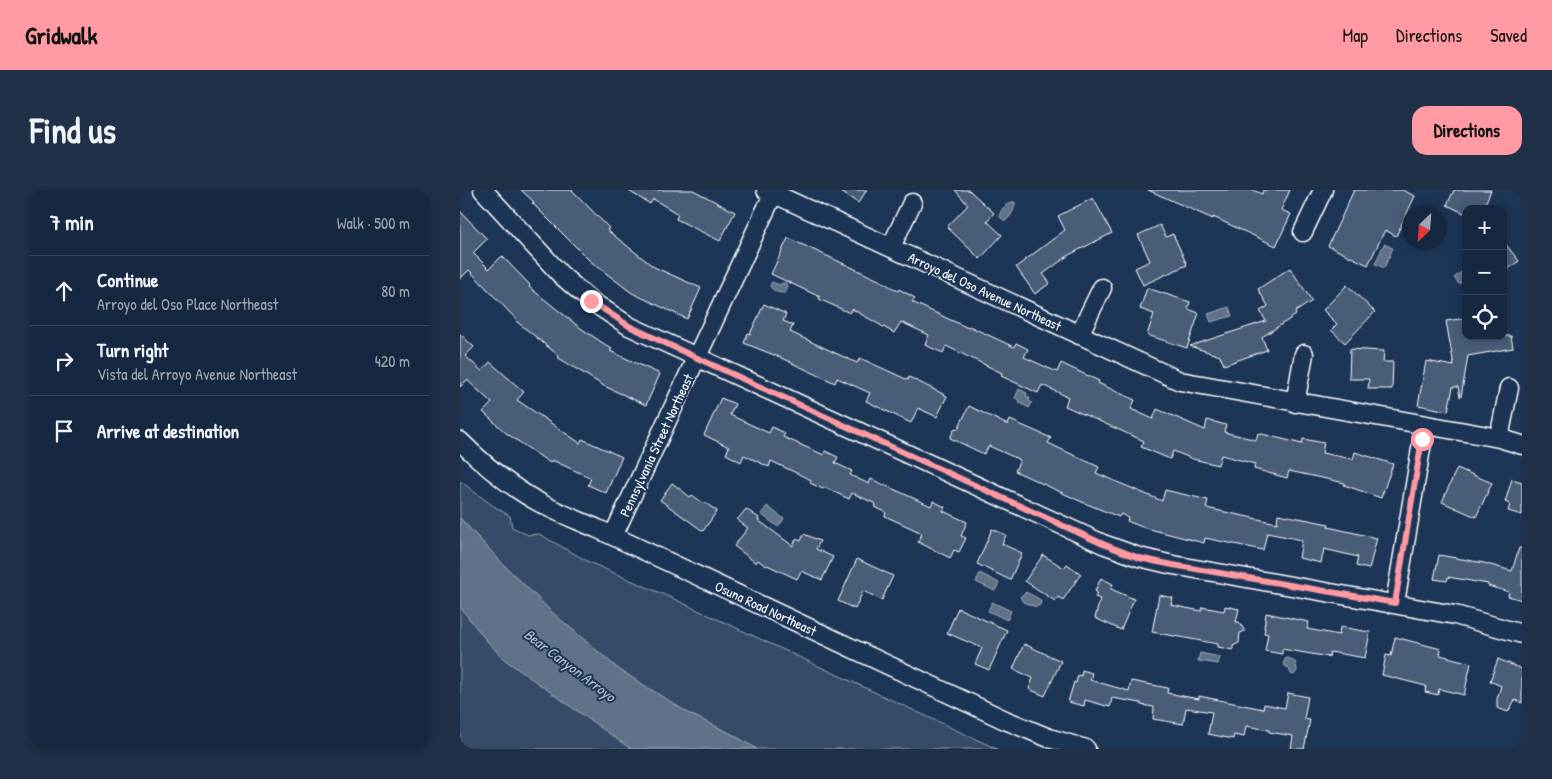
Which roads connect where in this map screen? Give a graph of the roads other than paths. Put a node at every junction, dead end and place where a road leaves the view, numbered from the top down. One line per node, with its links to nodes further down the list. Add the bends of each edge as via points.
1 (483, 190): 10 (street, via 561,275 591,301 629,326)
2 (1323, 190): 5 (street)
3 (771, 191): 6 (street, Arroyo del Oso Avenue Northeast); 10 (street, Pennsylvania Street Northeast)
4 (912, 203): 6 (street, Arroyo del Oso Avenue Northeast)
5 (1303, 232)
6 (891, 247): 8 (street, Arroyo del Oso Avenue Northeast)
7 (1102, 288): 8 (street, Arroyo del Oso Avenue Northeast)
8 (1079, 335): 12 (street, Arroyo del Oso Avenue Northeast, via 1180,382)
9 (1304, 354): 12 (street)
10 (697, 358): 17 (street, Pennsylvania Street Northeast); 18 (street, via 1139,558)
11 (1509, 388): 14 (street)
12 (1295, 403): 13 (street, Arroyo del Oso Avenue Northeast)
13 (1424, 425): 14 (street, Arroyo del Oso Avenue Northeast); 18 (street)
14 (1499, 438): 16 (street, Arroyo del Oso Avenue Northeast)
15 (460, 441): 17 (street, Osuna Road Northeast, via 510,484 544,505)
16 (1522, 445)
17 (613, 536): 20 (street, Osuna Road Northeast, via 1005,720)
18 (1395, 603): 19 (street, via 1455,615)
19 (1522, 634)
20 (1086, 749)

